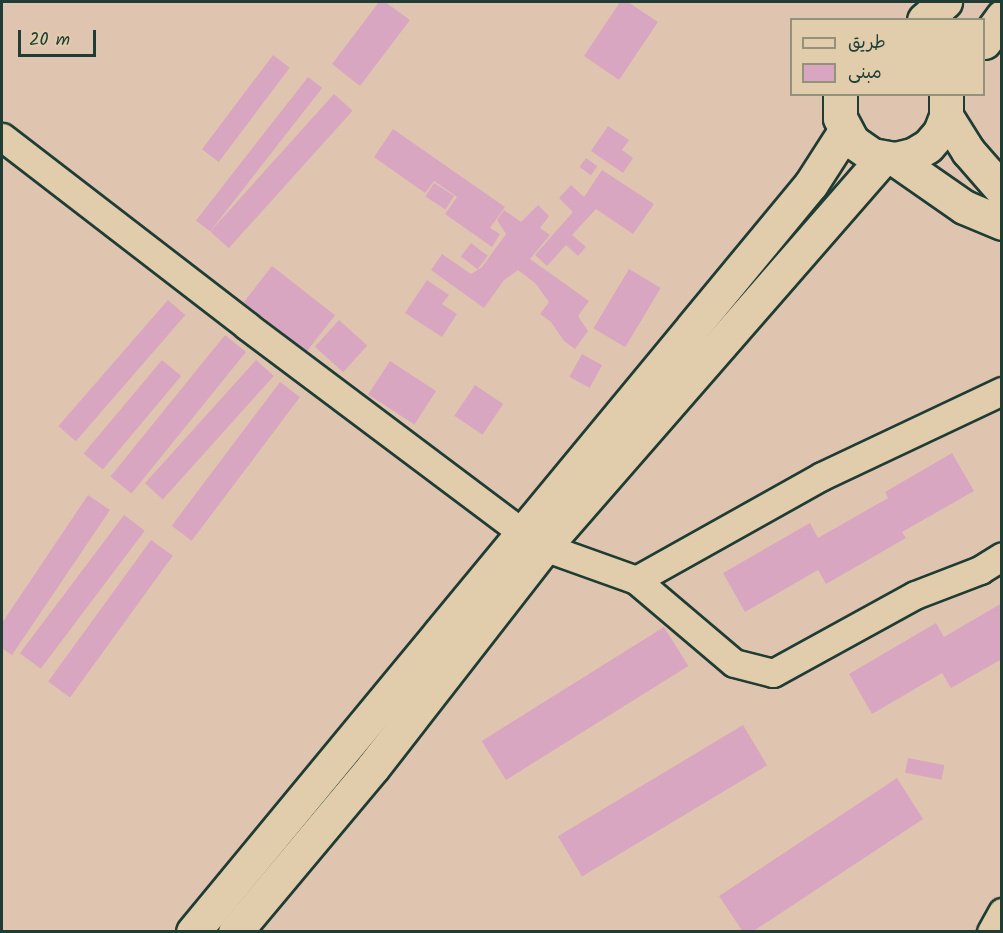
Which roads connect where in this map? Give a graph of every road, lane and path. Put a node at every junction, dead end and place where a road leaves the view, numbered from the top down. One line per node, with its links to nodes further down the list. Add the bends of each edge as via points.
1 (945, 2): 3 (main road)
2 (1002, 17): 4 (main road)
3 (926, 18)
4 (985, 41)
5 (840, 96): 7 (main road, via 840,118)
6 (947, 101): 9 (main road, via 940,132 928,146 913,155); 10 (main road, via 969,151)
7 (845, 130): 9 (main road, via 861,149); 13 (main road, via 811,184)
8 (2, 136): 13 (street, via 247,326)
9 (889, 159): 11 (main road, via 964,207); 13 (main road)
10 (1002, 190)
11 (1002, 223)
12 (1002, 391): 15 (street, via 822,476)
13 (533, 539): 15 (street); 17 (main road); 18 (main road, via 374,767)
14 (1002, 556): 15 (street, via 980,570 915,596 773,673 734,663)
15 (636, 580)
16 (1002, 912): 19 (street)
17 (193, 932)
18 (234, 932)
19 (991, 932)

